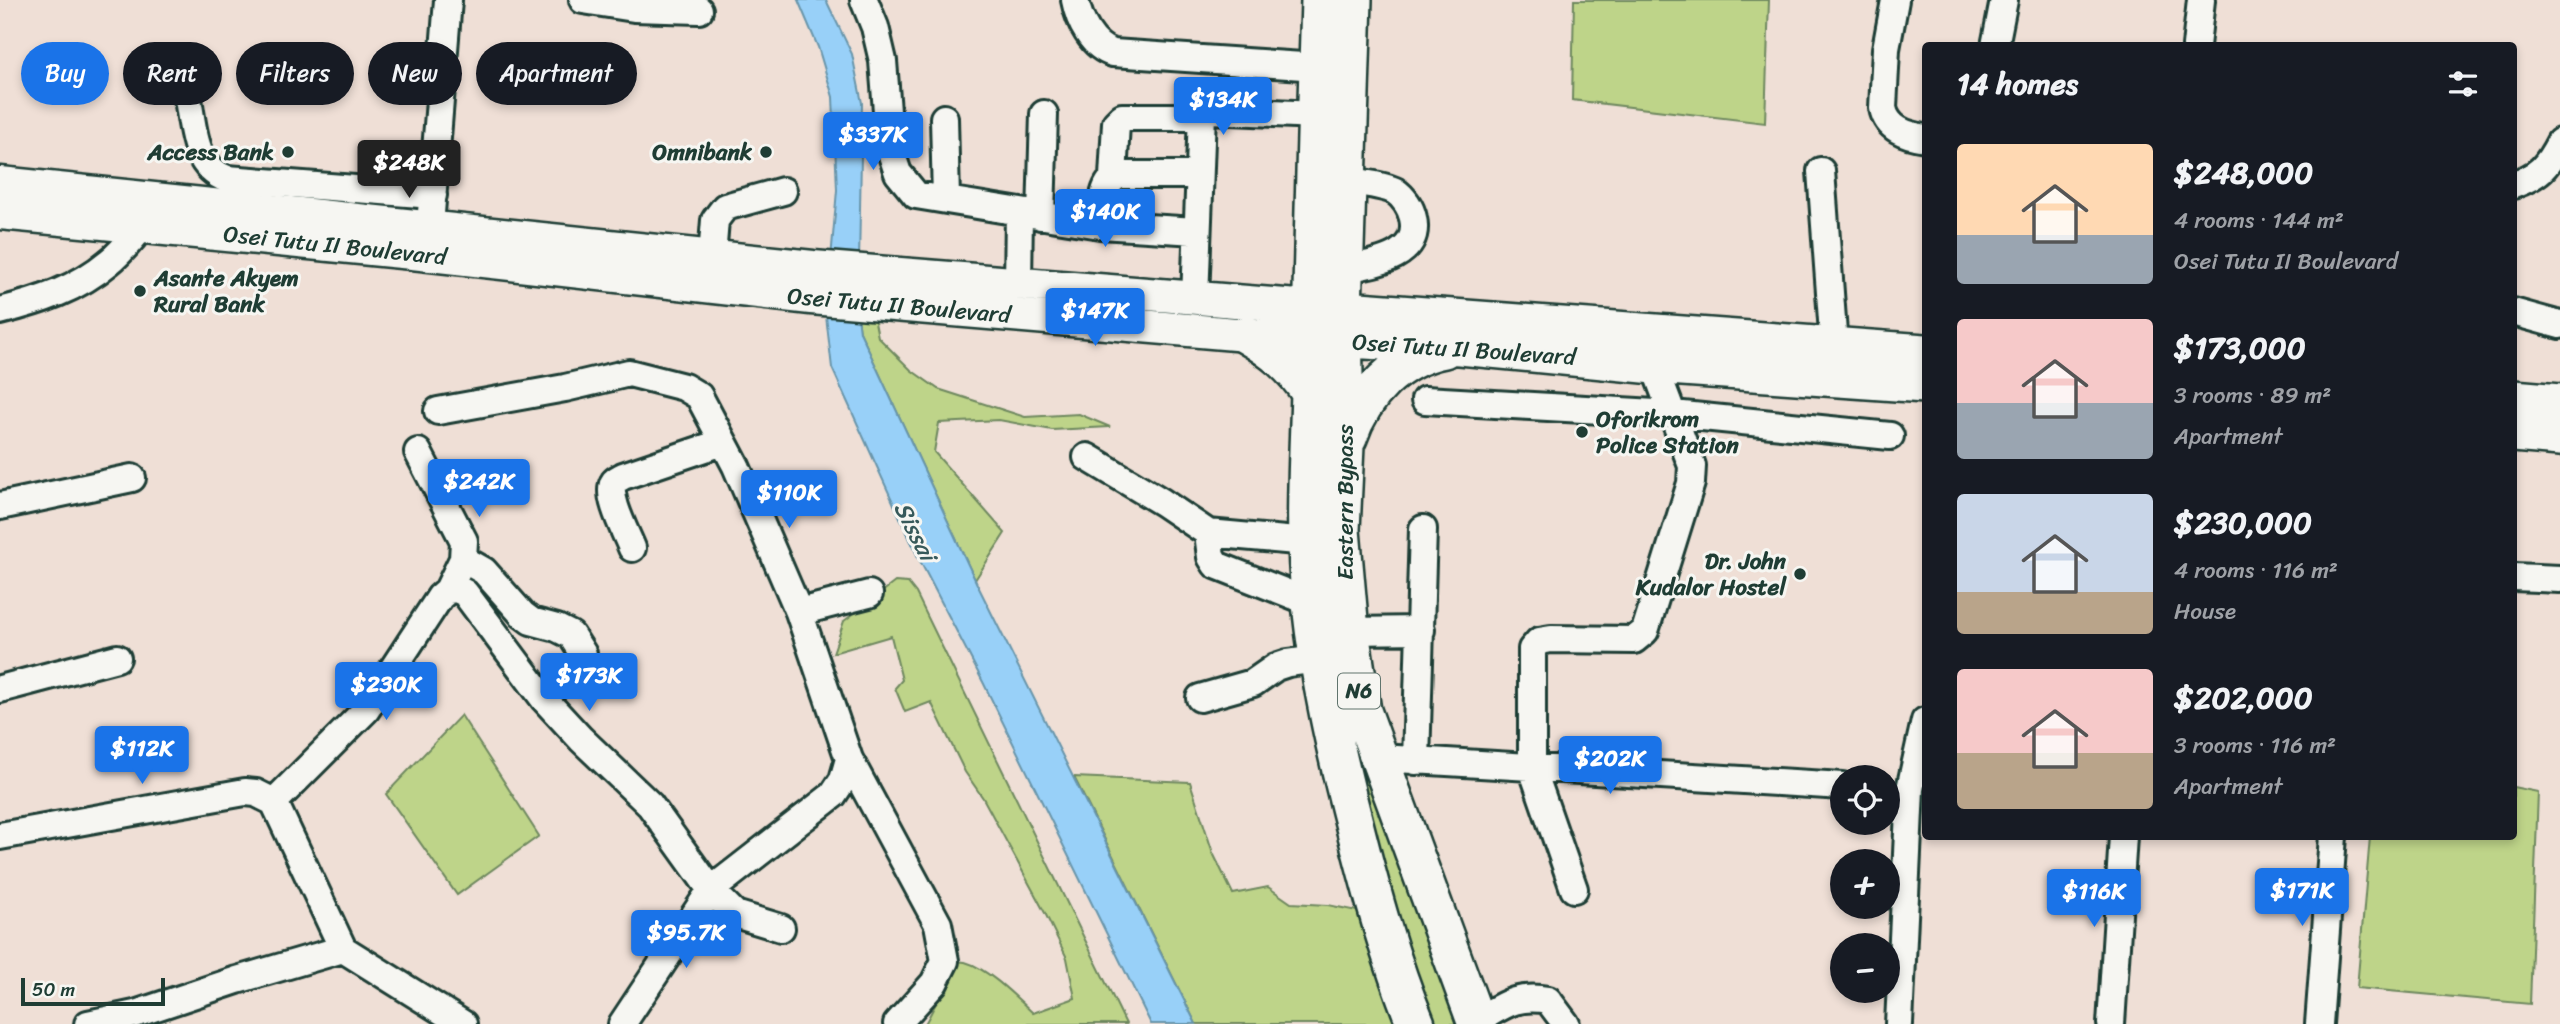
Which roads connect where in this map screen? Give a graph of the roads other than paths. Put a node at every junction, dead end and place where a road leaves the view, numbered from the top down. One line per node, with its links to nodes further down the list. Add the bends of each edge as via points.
1 (448, 0): 29 (street)
2 (583, 0): 10 (street, via 634,8)
3 (864, 0): 30 (street, via 883,61 890,149 898,173 916,195)
4 (1076, 0): 13 (street, via 1083,24 1103,50 1113,53)
5 (1320, 0): 13 (highway, Eastern Bypass)
6 (1353, 0): 24 (highway, Eastern Bypass)
7 (1895, 0): 19 (street, via 1886,49 1883,108 1894,127)
8 (2004, 0): 11 (street)
9 (2201, 0): 12 (street)
10 (699, 10)
11 (1996, 42)
12 (2196, 42)
13 (1318, 67): 16 (highway, Eastern Bypass)
14 (189, 105): 28 (street, via 200,158)
15 (1044, 114): 31 (street)
16 (1316, 115): 17 (street, via 1210,110); 44 (highway, Eastern Bypass)
17 (1200, 117): 22 (street); 23 (street, via 1122,117 1116,124)
18 (944, 118): 30 (street)
19 (1922, 137)
20 (2560, 142): 26 (street, via 2547,166)
21 (1821, 171): 48 (street)
22 (1198, 175): 23 (street); 36 (street)
23 (1113, 177): 33 (street, via 1106,186)
24 (1347, 180): 38 (highway, Eastern Bypass); 38 (street, via 1395,191 1410,206 1415,230 1391,260)
25 (0, 183): 28 (main road, Osei Tutu II Boulevard)
26 (2517, 184)
27 (783, 191): 37 (street, via 725,207 715,220)
28 (226, 193): 29 (street); 35 (main road, Osei Tutu II Boulevard)
29 (433, 195): 35 (street)
30 (946, 199): 31 (street)
31 (1030, 215): 33 (street); 40 (street)
32 (5, 219): 34 (main road, Osei Tutu II Boulevard)
33 (1100, 225): 36 (street)
34 (143, 226): 39 (main road, Osei Tutu II Boulevard, via 412,253); 42 (street, via 111,261 83,281 45,299)
35 (429, 228): 37 (main road, Osei Tutu II Boulevard)
36 (1196, 231): 41 (street)
37 (712, 257): 39 (main road, Osei Tutu II Boulevard)
38 (1344, 269): 44 (highway, Eastern Bypass)
39 (812, 282): 40 (main road, Osei Tutu II Boulevard, via 884,272); 46 (main road, Osei Tutu II Boulevard, via 883,304)
40 (1018, 284): 41 (main road, Osei Tutu II Boulevard)
41 (1195, 299): 44 (main road, Osei Tutu II Boulevard)
42 (0, 311)
43 (2517, 313): 45 (street)
44 (1326, 323): 46 (main road, Osei Tutu II Boulevard); 47 (highway, Osei Tutu II Boulevard); 48 (highway, Osei Tutu II Boulevard, via 1578,326); 52 (highway, Eastern Bypass / N6); 62 (highway, Eastern Bypass / N6)
45 (2560, 325)
46 (1247, 335): 52 (highway, via 1284,360)
47 (1460, 345): 50 (highway, Osei Tutu II Boulevard); 62 (highway, via 1433,351 1386,377 1354,420)
48 (1834, 347): 49 (highway, Osei Tutu II Boulevard)
49 (1922, 353)
50 (1654, 365): 51 (highway, Osei Tutu II Boulevard); 57 (street)
51 (1922, 384)
52 (1310, 393): 69 (highway, Eastern Bypass / N6)
53 (2517, 399): 55 (highway)
54 (1425, 400): 57 (street)
55 (2560, 403)
56 (438, 411): 61 (street, via 629,373 684,387 699,396)
57 (1673, 414): 59 (street); 88 (street, via 1692,466 1691,484 1645,631 1634,640 1551,639 1532,649)
58 (2517, 433): 60 (highway)
59 (1889, 436)
60 (2560, 437)
61 (723, 442): 70 (street, via 623,475 613,483 613,502); 77 (street)
62 (1345, 446): 79 (highway, Eastern Bypass / N6, via 1341,530)
63 (418, 452): 71 (street, via 464,541)
64 (1087, 457): 68 (street)
65 (132, 478): 66 (street)
66 (0, 506)
67 (1423, 529): 78 (street)
68 (1208, 533): 69 (street); 76 (street, via 1216,565)
69 (1307, 542): 76 (highway, Eastern Bypass / N6)
70 (632, 548)
71 (463, 559): 74 (street); 80 (street, via 484,571 531,621 571,635)
72 (2517, 577): 73 (street)
73 (2560, 579)
74 (448, 590): 91 (street, via 366,710); 97 (street, via 466,593 544,699 650,805)
75 (869, 594): 77 (street)
76 (1310, 602): 82 (highway, Eastern Bypass / N6)
77 (799, 612): 86 (street)
78 (1421, 630): 79 (street); 87 (street)
79 (1350, 631): 87 (highway, Eastern Bypass / N6, via 1362,711)
80 (583, 654)
81 (117, 658): 83 (street)
82 (1318, 659): 84 (street, via 1288,663 1254,683); 105 (highway, Eastern Bypass / N6, via 1371,889)
83 (0, 689)
84 (1200, 698)
85 (1922, 729): 90 (street)
86 (849, 759): 97 (street, via 833,795); 104 (street, via 938,924 945,961 934,983)
87 (1398, 759): 88 (street); 100 (highway, Eastern Bypass / N6)
88 (1532, 768): 89 (street); 96 (street)
89 (1830, 785)
90 (1900, 786)
91 (274, 802): 93 (street, via 245,792); 99 (street)
92 (1899, 835): 107 (street)
93 (0, 836)
94 (2123, 840): 108 (street)
95 (2333, 840): 109 (street)
96 (1574, 889)
97 (711, 890): 98 (street, via 735,914); 103 (street)
98 (781, 928)
99 (343, 948): 101 (street, via 135,1014); 102 (street)
100 (1476, 1023): 106 (street, via 1514,1000 1530,996 1548,1000)
101 (88, 1024)
102 (463, 1024)
103 (622, 1024)
104 (897, 1024)
105 (1416, 1024)
106 (1566, 1024)
107 (1899, 1024)
108 (2111, 1024)
109 (2319, 1024)

